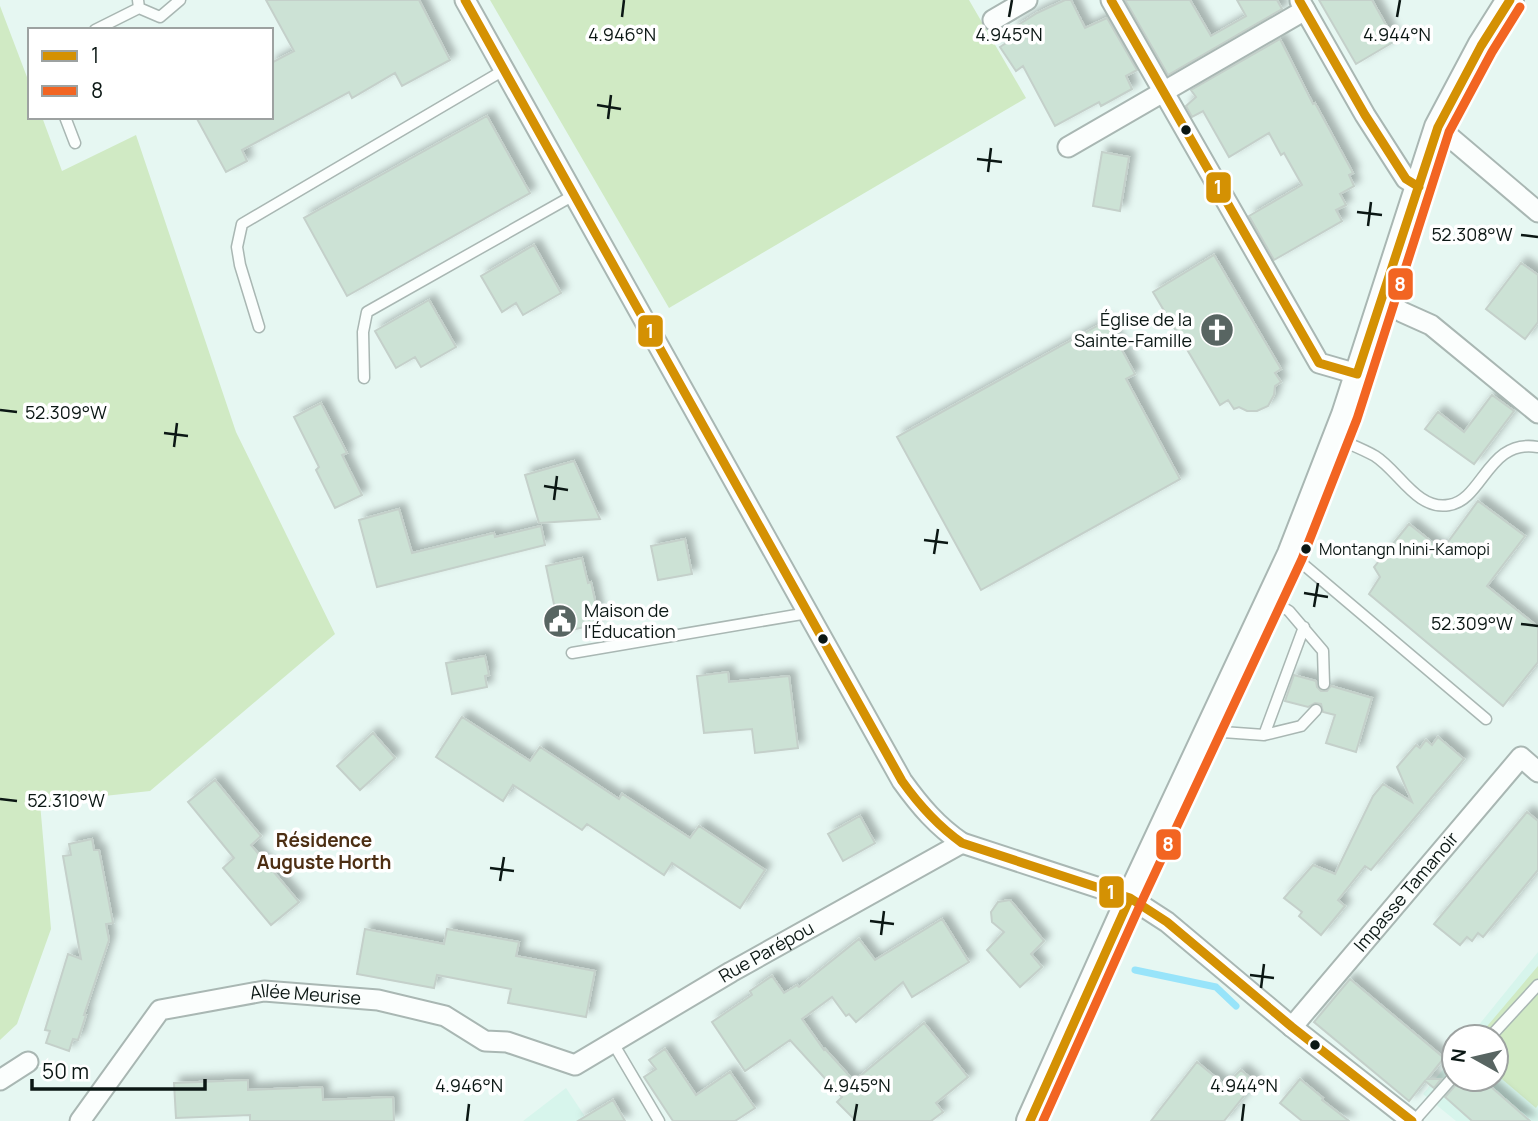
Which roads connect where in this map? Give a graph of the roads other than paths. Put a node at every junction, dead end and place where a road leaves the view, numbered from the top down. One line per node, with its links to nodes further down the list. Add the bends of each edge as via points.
1 (180, 0): 8 (lane)
2 (465, 0): 12 (street)
3 (1027, 0): 9 (street)
4 (1111, 0): 13 (street)
5 (1510, 0): 15 (main road)
6 (139, 4): 8 (lane); 10 (lane)
7 (1302, 5): 13 (street); 18 (street, via 1406,179)
8 (160, 17): 11 (lane)
9 (993, 20)
10 (98, 28)
11 (163, 28)
12 (505, 70): 19 (street); 22 (lane, via 242,224 237,247)
13 (1163, 91): 17 (street); 23 (street, via 1320,363)
14 (66, 119): 16 (lane)
15 (1438, 127): 18 (main road); 20 (street)
16 (75, 144)
17 (1068, 147)
18 (1419, 187): 21 (main road)
19 (574, 195): 24 (lane, via 367,312); 30 (street)
20 (1538, 212)
21 (1383, 299): 23 (main road); 25 (street, via 1431,325)
22 (259, 327)
23 (1357, 374): 26 (main road)
24 (364, 378)
25 (1538, 413)
26 (1336, 438): 27 (lane, via 1377,457 1415,494 1434,505 1451,505 1466,496 1510,450); 28 (main road)
27 (1538, 447)
28 (1291, 554): 29 (main road); 35 (lane)
29 (1270, 600): 31 (lane); 36 (main road)
30 (808, 613): 32 (lane); 39 (street, via 902,781 940,827)
31 (1304, 627): 33 (lane, via 1323,651); 37 (lane)
32 (572, 653)
33 (1324, 684)
34 (1316, 710): 37 (lane, via 1301,726)
35 (1486, 719)
36 (1209, 731): 37 (lane); 40 (main road)
37 (1264, 735)
38 (1538, 772): 43 (street, Impasse Tamanoir, via 1521,757)
39 (962, 844): 40 (street); 44 (street, Rue Parépou)
40 (1130, 898): 43 (street, via 1167,922); 51 (main road)
41 (1538, 985): 42 (lane)
42 (1503, 1023)
43 (1292, 1027): 52 (street)
44 (613, 1043): 46 (street, Rue Parépou); 50 (lane)
45 (29, 1062): 47 (street)
46 (575, 1065): 49 (street, Allée Meurise, via 507,1042 485,1041 445,1016 377,1000 264,991 160,1010)
47 (0, 1080)
48 (1440, 1091): 52 (lane)
49 (80, 1121)
50 (659, 1121)
51 (1030, 1121)
52 (1413, 1121)

